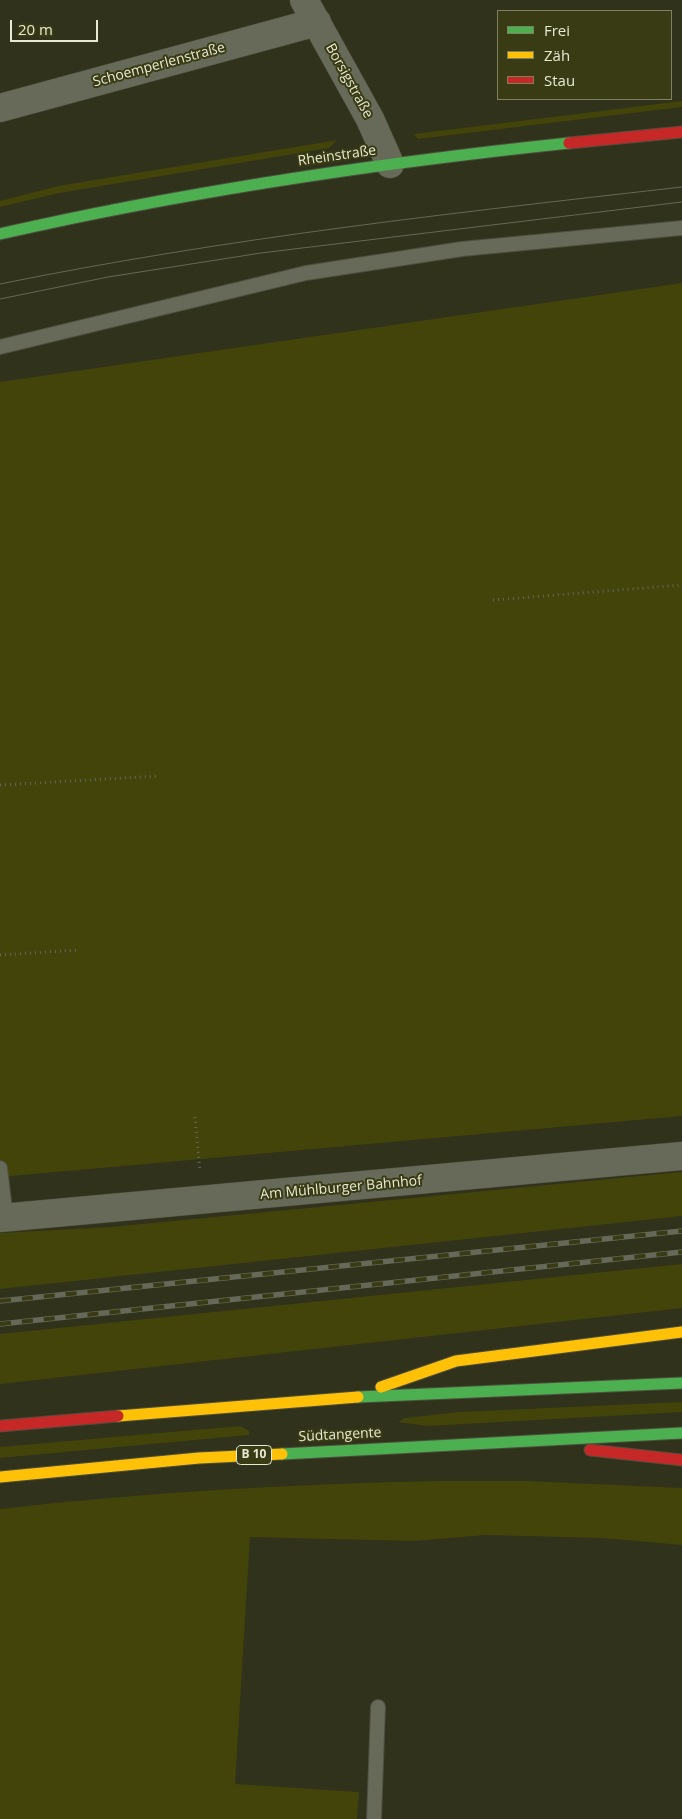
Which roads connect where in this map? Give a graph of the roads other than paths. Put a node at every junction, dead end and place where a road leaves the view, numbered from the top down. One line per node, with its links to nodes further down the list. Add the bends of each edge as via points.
1 (311, 11): 2 (street, Schoemperlenstraße); 4 (street, Borsigstraße, via 370,119)
2 (0, 108)
3 (682, 132): 4 (main road, Rheinstraße)
4 (390, 164): 6 (main road, Rheinstraße, via 247,184)
5 (682, 228): 7 (lane, via 462,249 306,273)
6 (0, 234)
7 (0, 348)
8 (682, 1156): 10 (street, Am Mühlburger Bahnhof)
9 (0, 1168): 10 (lane)
10 (3, 1218)
11 (682, 1332): 13 (main road, via 456,1361)
12 (682, 1383): 13 (main road)
13 (351, 1396): 14 (main road)
14 (0, 1426)
15 (682, 1432): 16 (main road, Südtangente / B 10)
16 (504, 1440): 17 (main road); 18 (main road, Südtangente / B 10, via 199,1458)
17 (682, 1460)
18 (0, 1477)
19 (378, 1706): 20 (lane)
20 (374, 1819)

